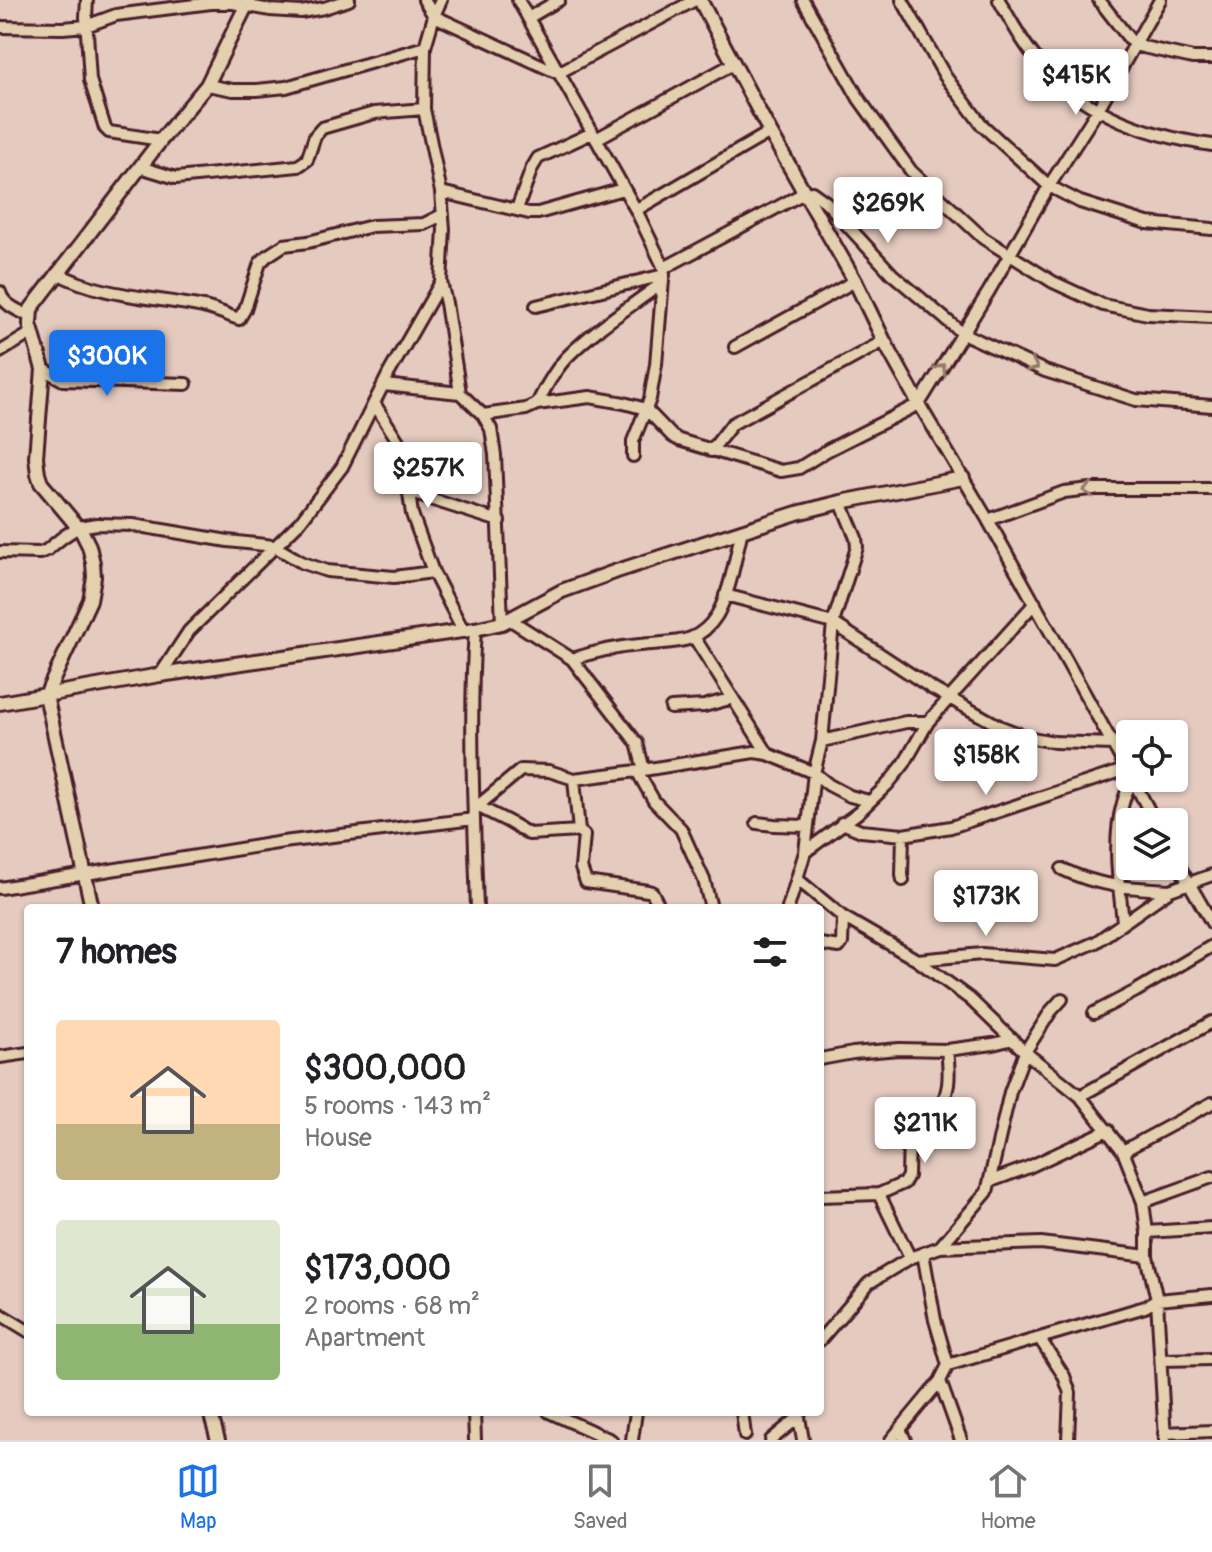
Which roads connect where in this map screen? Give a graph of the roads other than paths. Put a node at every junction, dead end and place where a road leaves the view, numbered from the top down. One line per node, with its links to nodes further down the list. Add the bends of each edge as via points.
1 (87, 0): 16 (street)
2 (349, 0): 13 (street, via 301,12)
3 (424, 0): 14 (street)
4 (441, 0): 14 (street)
5 (518, 0): 15 (street)
6 (559, 0): 15 (street)
7 (698, 0): 21 (street); 22 (street)
8 (803, 0): 39 (street, via 859,99 911,171 983,238)
9 (902, 0): 31 (street, via 945,76 982,125)
10 (999, 0): 25 (street, via 1039,62)
11 (1099, 0): 18 (street)
12 (1160, 0): 18 (street)
13 (247, 3): 16 (street, via 116,15); 23 (street)
14 (434, 16): 19 (street); 22 (street)
15 (528, 18): 22 (street)
16 (86, 26): 17 (street); 28 (street, via 90,80 105,128)
17 (0, 27)
18 (1134, 45): 20 (street); 25 (street)
19 (425, 47): 23 (street, via 286,87 233,90); 24 (street)
20 (1212, 58)
21 (733, 64): 26 (street); 27 (street)
22 (558, 73): 27 (street)
23 (207, 85): 28 (street)
24 (424, 109): 30 (street, via 374,113 322,128 307,160 298,166 176,178); 33 (street)
25 (1097, 111): 29 (street, via 1164,136); 31 (street)
26 (770, 132): 34 (street); 36 (street)
27 (594, 136): 32 (street); 35 (street, via 538,158)
28 (161, 140): 30 (street)
29 (1212, 145)
30 (140, 167): 40 (street)
31 (1049, 186): 38 (street, via 1080,202 1147,223); 39 (street)
32 (623, 189): 35 (street, via 538,213); 36 (street)
33 (441, 192): 35 (street); 37 (street)
34 (804, 193): 41 (street); 42 (street); 49 (street, via 826,202 892,274)
35 (517, 209)
36 (636, 210): 41 (street)
37 (442, 215): 40 (street, via 424,224 372,226 274,250 260,263 239,319 206,307 88,287); 43 (street)
38 (1212, 229)
39 (1010, 254): 47 (street, via 1103,305 1148,314); 49 (street)
40 (57, 273): 46 (street)
41 (663, 275): 45 (street); 58 (street, via 566,358); 61 (street, via 656,364)
42 (855, 281): 50 (street); 51 (street)
43 (441, 282): 55 (street); 56 (street)
44 (0, 295): 46 (street)
45 (536, 306)
46 (29, 316): 48 (street)
47 (1212, 317)
48 (33, 332): 52 (street); 53 (street)
49 (962, 333): 59 (street, one-way to 49); 60 (street, one-way to 60, via 1045,371 1136,400)
50 (884, 341): 59 (street); 63 (street, via 732,424)
51 (735, 347)
52 (0, 352)
53 (43, 369): 54 (street, via 63,380); 71 (street, via 38,474)
54 (186, 384)
55 (384, 385): 56 (street); 57 (street)
56 (460, 393): 62 (street)
57 (374, 403): 67 (street, via 403,453); 73 (street, via 342,467 300,522)
58 (537, 404): 61 (street, via 590,397); 62 (street)
59 (919, 404): 63 (street, via 791,471); 65 (street)
60 (1212, 406)
61 (646, 409): 63 (street, via 672,436); 64 (street)
62 (483, 415): 70 (street, via 495,455)
63 (711, 451)
64 (633, 456)
65 (963, 478): 68 (street); 69 (street)
66 (1212, 489): 69 (street, one-way to 69, via 1064,492)
67 (408, 492): 70 (street); 75 (street)
68 (841, 502): 72 (street); 79 (street, via 857,547)
69 (988, 520): 77 (street)
70 (499, 521): 78 (street)
71 (78, 527): 73 (street, via 133,525); 74 (street, via 40,553); 84 (street, via 93,563 90,600)
72 (742, 530): 76 (street); 78 (street, via 562,591)
73 (274, 546): 75 (street, via 327,571 394,577); 83 (street, via 189,631)
74 (0, 552)
75 (433, 572): 80 (street)
76 (725, 595): 79 (street); 81 (street, via 717,614)
77 (1035, 603): 86 (street); 91 (street)
78 (505, 621): 80 (street); 82 (street)
79 (833, 623): 86 (street); 90 (street)
80 (470, 630): 83 (street); 100 (street)
81 (694, 637): 82 (street); 85 (street)
82 (572, 659): 94 (street, via 637,743)
83 (160, 675): 84 (street)
84 (46, 695): 87 (street); 108 (street)
85 (733, 698): 88 (street); 93 (street)
86 (949, 700): 89 (street); 91 (street, via 1027,737)
87 (0, 703)
88 (671, 708)
89 (928, 722): 90 (street); 99 (street, via 904,764)
90 (822, 741): 95 (street)
91 (1113, 744): 92 (street)
92 (1116, 749)
93 (768, 754): 94 (street); 95 (street)
94 (640, 771): 96 (street); 120 (street, via 654,801 681,829)
95 (814, 773): 99 (street, via 850,796); 103 (street)
96 (574, 779): 100 (street, via 521,770); 104 (street)
97 (1116, 779): 105 (street, via 951,827)
98 (1125, 792): 115 (street, via 1118,836)
99 (869, 801): 102 (street)
100 (476, 812): 104 (street, via 529,834); 108 (street); 118 (street)
101 (757, 823): 103 (street)
102 (842, 823): 105 (street, via 861,831); 106 (street)
103 (807, 826): 106 (street)
104 (579, 831): 119 (street, via 584,835 581,868 586,882 652,892)
105 (903, 835): 111 (street)
106 (805, 852): 110 (street)
107 (1062, 869): 115 (street)
108 (85, 875): 114 (street); 117 (street)
109 (1212, 875): 113 (street)
110 (797, 879): 121 (street); 122 (street)
111 (903, 880)
112 (1187, 880): 113 (street)
113 (1189, 883): 116 (street); 124 (street)
114 (0, 888)
115 (1119, 888): 116 (street); 123 (street)
116 (1170, 890): 123 (street)
117 (91, 904)
118 (477, 904)
119 (658, 904)
120 (710, 904)
121 (785, 904)
122 (843, 917): 125 (street, via 842,943); 127 (street)
123 (1123, 922): 127 (street, via 1096,942 1055,960 982,954)
124 (1212, 923)
125 (824, 945)
126 (1212, 946): 129 (street)
127 (917, 960): 131 (street)
128 (1062, 999): 133 (street)
129 (1094, 1013)
130 (1212, 1022): 137 (street)
131 (1013, 1039): 132 (street); 133 (street)
132 (947, 1050): 136 (street, via 883,1050); 143 (street, via 950,1077 944,1102 909,1138 904,1183)
133 (1025, 1052): 137 (street); 142 (street, via 1010,1092)
134 (24, 1054): 135 (street)
135 (0, 1057)
136 (824, 1058)
137 (1080, 1096): 139 (street)
138 (1212, 1103): 140 (street)
139 (1108, 1130): 140 (street); 142 (street)
140 (1123, 1151): 145 (street)
141 (1212, 1177): 145 (street)
142 (991, 1181): 148 (street)
143 (879, 1194): 144 (street); 151 (street)
144 (824, 1196)
145 (1143, 1202): 147 (street)
146 (1212, 1228): 147 (street)
147 (1147, 1232): 150 (street)
148 (940, 1247): 149 (street); 150 (street, via 1041,1243)
149 (923, 1253): 151 (street); 160 (street)
150 (1147, 1256): 153 (street)
151 (910, 1258): 156 (street, via 869,1283)
152 (1212, 1295): 153 (street)
153 (1157, 1300): 157 (street); 159 (street)
154 (0, 1314): 155 (street)
155 (24, 1329)
156 (824, 1335)
157 (1040, 1339): 160 (street); 182 (street, via 1070,1393)
158 (1212, 1359): 159 (street)
159 (1161, 1360): 172 (street)
160 (948, 1365): 161 (street)
161 (940, 1381): 169 (street); 181 (street)
162 (211, 1416): 173 (street)
163 (474, 1416): 174 (street)
164 (558, 1416): 175 (street)
165 (635, 1416): 176 (street)
166 (743, 1416): 171 (street)
167 (798, 1416): 177 (street)
168 (800, 1416): 178 (street)
169 (900, 1429): 179 (street); 180 (street)
170 (1212, 1431): 172 (street)
171 (745, 1435)
172 (1165, 1436)
173 (218, 1440)
174 (475, 1440)
175 (611, 1440)
176 (632, 1440)
177 (771, 1440)
178 (803, 1440)
179 (891, 1440)
180 (905, 1440)
181 (961, 1440)
182 (1068, 1440)

